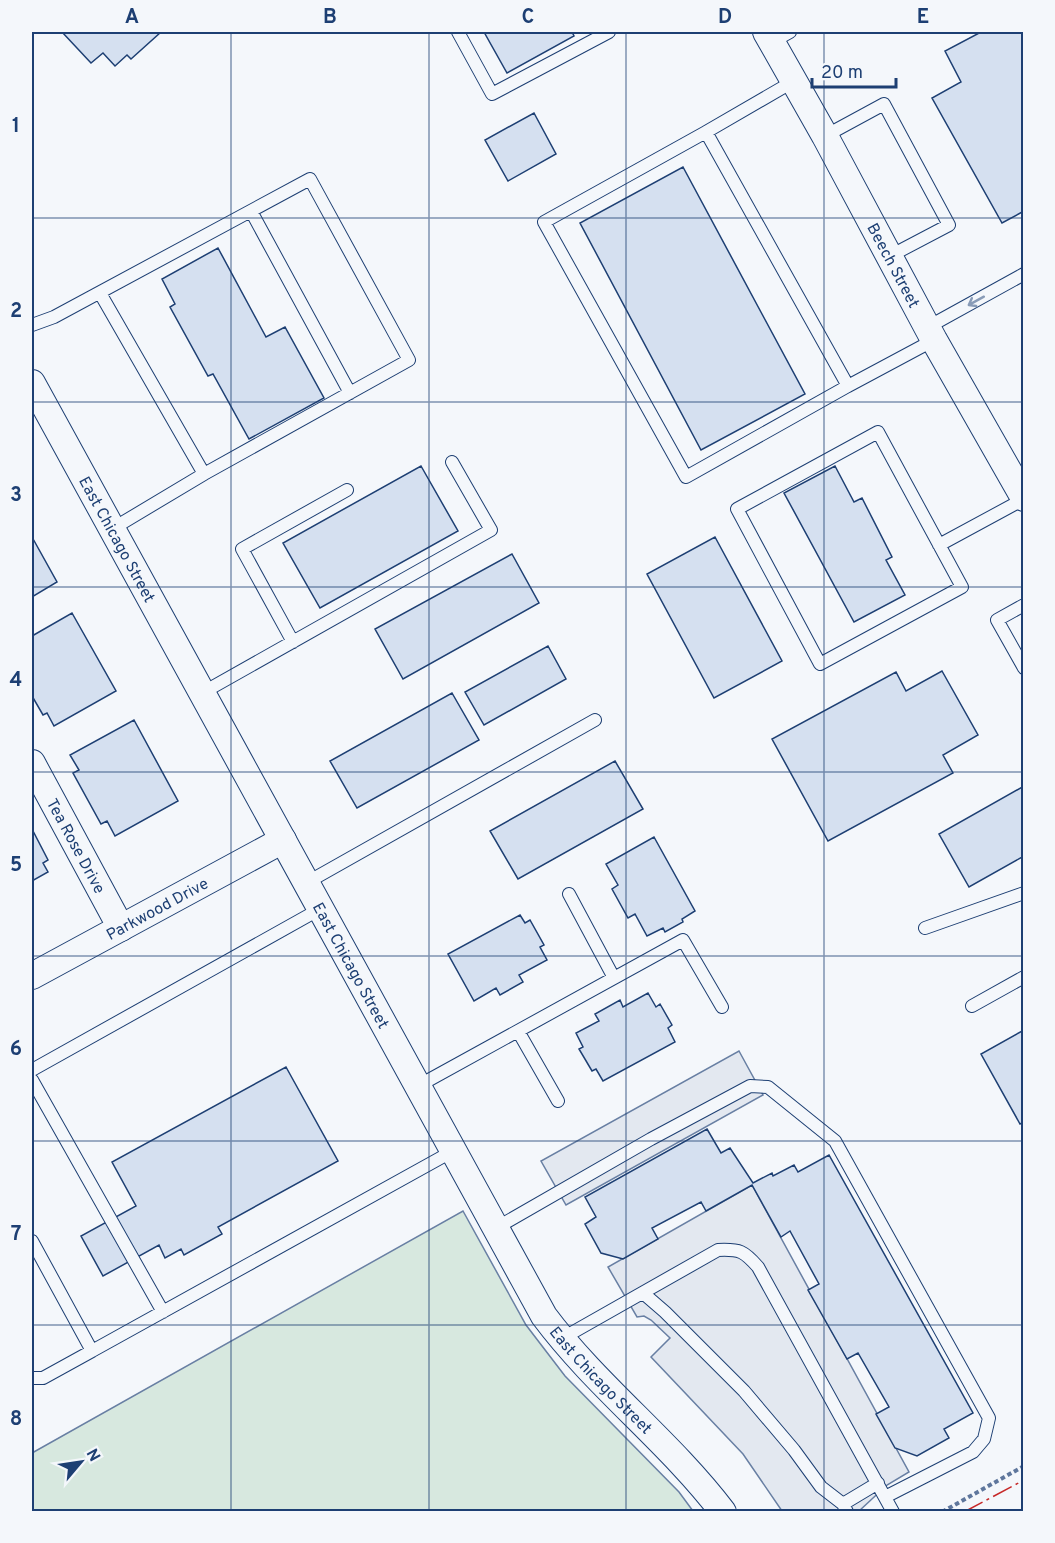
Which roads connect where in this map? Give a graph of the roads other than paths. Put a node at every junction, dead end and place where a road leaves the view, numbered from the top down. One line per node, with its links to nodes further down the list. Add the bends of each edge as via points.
1 (458, 32): 2 (lane, via 492,94)
2 (609, 32)
3 (776, 35): 4 (street, Beech Street)
4 (794, 81): 5 (lane); 6 (street, Beech Street)
5 (706, 132): 14 (lane); 14 (lane, via 544,222 686,477)
6 (825, 136): 8 (street, Beech Street); 8 (lane, via 884,104 949,225)
7 (251, 211): 10 (lane); 15 (lane); 15 (lane, via 310,179 410,360)
8 (890, 256): 12 (street, Beech Street)
9 (1023, 274): 12 (lane, one-way to 12)
10 (100, 293): 11 (lane); 17 (lane)
11 (32, 325)
12 (931, 334): 14 (lane); 19 (street, Beech Street)
13 (32, 383): 20 (street, East Chicago Street)
14 (848, 386)
15 (350, 393): 17 (lane)
16 (452, 462): 23 (lane, via 491,530)
17 (204, 474): 20 (lane)
18 (347, 490): 23 (lane, via 242,549)
19 (1023, 499): 21 (lane)
20 (112, 529): 25 (street, East Chicago Street)
21 (939, 545): 21 (lane, via 878,432 736,509 820,664 962,587)
22 (1023, 605): 24 (lane, via 998,620)
23 (293, 642): 25 (lane)
24 (1023, 668)
25 (202, 693): 28 (street, East Chicago Street)
26 (595, 720): 29 (lane)
27 (32, 764): 33 (street, Tea Rose Drive)
28 (283, 840): 29 (street, East Chicago Street); 33 (street, Parkwood Drive)
29 (306, 883): 32 (street, East Chicago Street)
30 (1023, 893): 34 (lane)
31 (569, 894): 37 (lane)
32 (320, 909): 41 (lane); 43 (street, East Chicago Street)
33 (121, 928): 35 (street, Parkwood Drive)
34 (925, 928)
35 (32, 976)
36 (1023, 976): 38 (lane)
37 (614, 978): 39 (lane, via 683,940); 40 (lane)
38 (972, 1006)
39 (722, 1007)
40 (518, 1031): 43 (lane); 44 (lane)
41 (32, 1070)
42 (32, 1080): 49 (lane)
43 (418, 1086): 45 (street, East Chicago Street)
44 (558, 1101)
45 (453, 1151): 46 (street, East Chicago Street); 49 (lane)
46 (496, 1228): 50 (street, East Chicago Street, via 544,1316); 54 (lane, via 750,1086 768,1086 835,1141 989,1418 984,1439 973,1452)
47 (32, 1241): 51 (lane)
48 (643, 1293): 50 (lane); 53 (lane, via 718,1251 733,1249 746,1253 758,1267); 55 (lane, via 744,1391 821,1487)
49 (163, 1312): 51 (lane)
50 (561, 1339): 56 (street, East Chicago Street, via 701,1482)
51 (92, 1351): 52 (lane, via 43,1378)
52 (32, 1378)
53 (878, 1483): 54 (lane); 55 (lane)
54 (885, 1497): 57 (lane)
55 (845, 1508)
56 (723, 1512)
57 (893, 1512)

